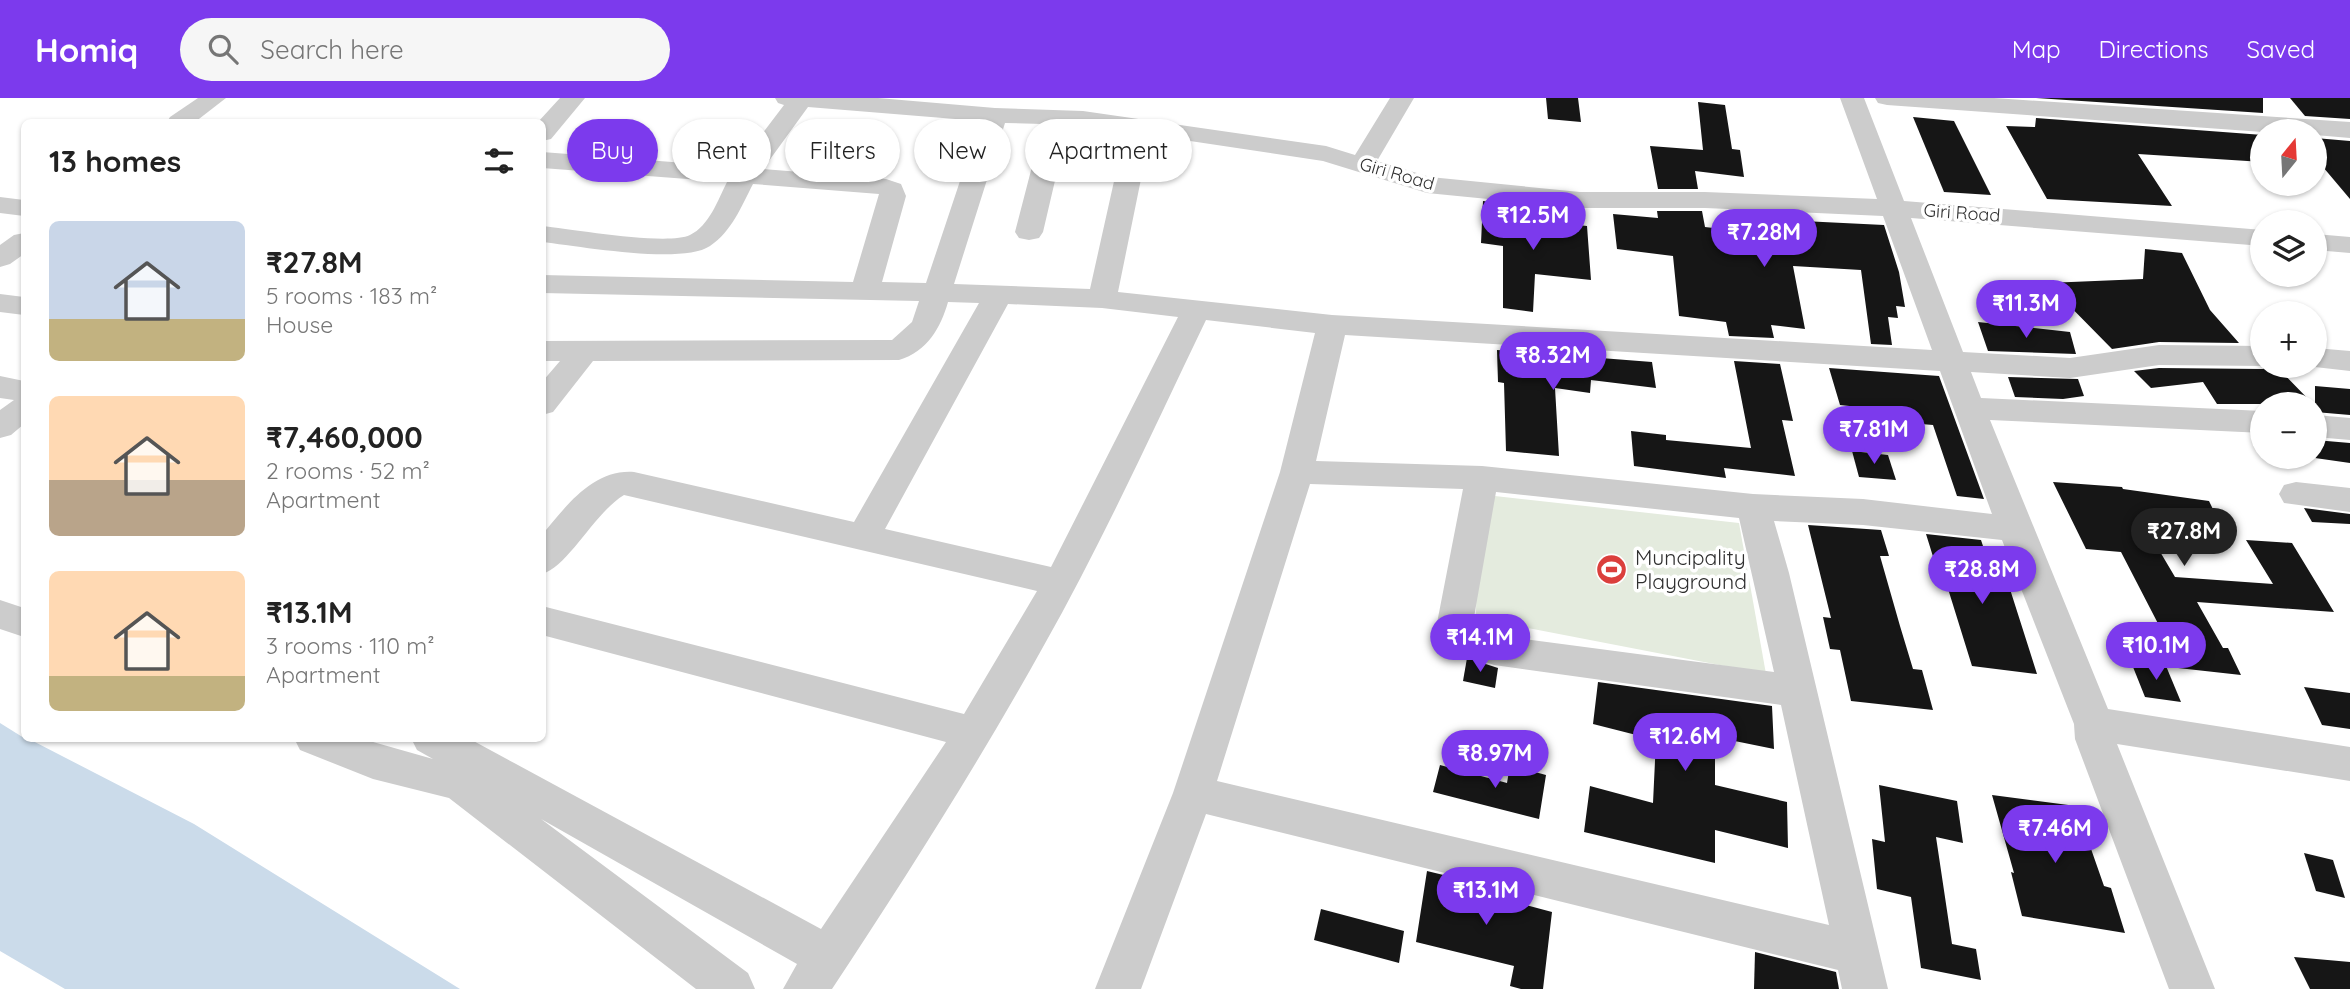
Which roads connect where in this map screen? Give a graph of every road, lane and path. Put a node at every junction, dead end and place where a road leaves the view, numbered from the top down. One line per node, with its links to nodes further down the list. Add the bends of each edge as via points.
1 (214, 98): 9 (street)
2 (573, 98): 11 (street)
3 (796, 98): 8 (street, Giri Road); 14 (street)
4 (1402, 98): 16 (street)
5 (1852, 98): 23 (street)
6 (1887, 98): 12 (street)
7 (1077, 111): 8 (street, Giri Road); 10 (street, Giri Road); 24 (street)
8 (995, 115): 33 (street)
9 (192, 119)
10 (1110, 119)
11 (546, 129)
12 (2350, 130)
13 (1192, 134): 16 (street, Giri Road, via 1326,154)
14 (771, 136)
15 (546, 160): 17 (street)
16 (1362, 164): 23 (street, Giri Road, via 1427,185 1580,200)
17 (672, 172)
18 (771, 180): 32 (street, via 892,190)
19 (741, 182): 25 (street, via 719,224 698,242 667,247)
20 (1127, 182): 35 (street)
21 (0, 205): 22 (street)
22 (21, 208)
23 (1893, 208): 26 (street, Giri Road); 45 (street)
24 (1029, 232)
25 (546, 234)
26 (2250, 237)
27 (21, 243): 30 (street)
28 (2327, 243): 29 (street)
29 (2350, 245)
30 (0, 258)
31 (546, 284): 32 (street)
32 (865, 291): 33 (street)
33 (938, 293): 34 (street); 41 (street, via 926,326 899,349)
34 (999, 294): 35 (street); 61 (street)
35 (1102, 299): 38 (street)
36 (0, 303): 37 (street)
37 (21, 306)
38 (1195, 312): 39 (street); 63 (street)
39 (1332, 325): 45 (street); 55 (street)
40 (546, 351): 41 (street)
41 (584, 352): 48 (street)
42 (2250, 356): 45 (street, via 2159,355 2070,368)
43 (2327, 359): 44 (street)
44 (2350, 361)
45 (1952, 362): 49 (street)
46 (0, 387): 47 (street)
47 (21, 390)
48 (546, 399)
49 (1969, 408): 51 (street); 60 (street)
50 (21, 410): 52 (street)
51 (2250, 421)
52 (0, 427)
53 (2327, 427): 54 (street)
54 (2350, 429)
55 (1297, 472): 56 (street); 74 (street)
56 (1482, 478): 59 (street); 67 (street, via 1455,623 1457,633 1467,642 1494,650)
57 (2296, 494): 58 (street)
58 (2350, 500)
59 (1753, 507): 60 (street, via 1863,512); 67 (street)
60 (2015, 529): 68 (street)
61 (863, 538): 62 (street, via 634,484 617,484); 63 (street)
62 (549, 542)
63 (1060, 583): 69 (street)
64 (0, 614): 66 (street)
65 (546, 621): 69 (street)
66 (21, 622)
67 (1798, 691): 75 (street)
68 (2094, 724): 73 (street); 79 (street, via 2095,739)
69 (973, 733): 76 (street)
70 (337, 742): 72 (street)
71 (438, 742): 76 (street)
72 (384, 750): 77 (street, via 460,783)
73 (2350, 764)
74 (1193, 793): 75 (street); 78 (street)
75 (1862, 971)
76 (817, 973)
77 (732, 989)
78 (1118, 989)
79 (2192, 989)

